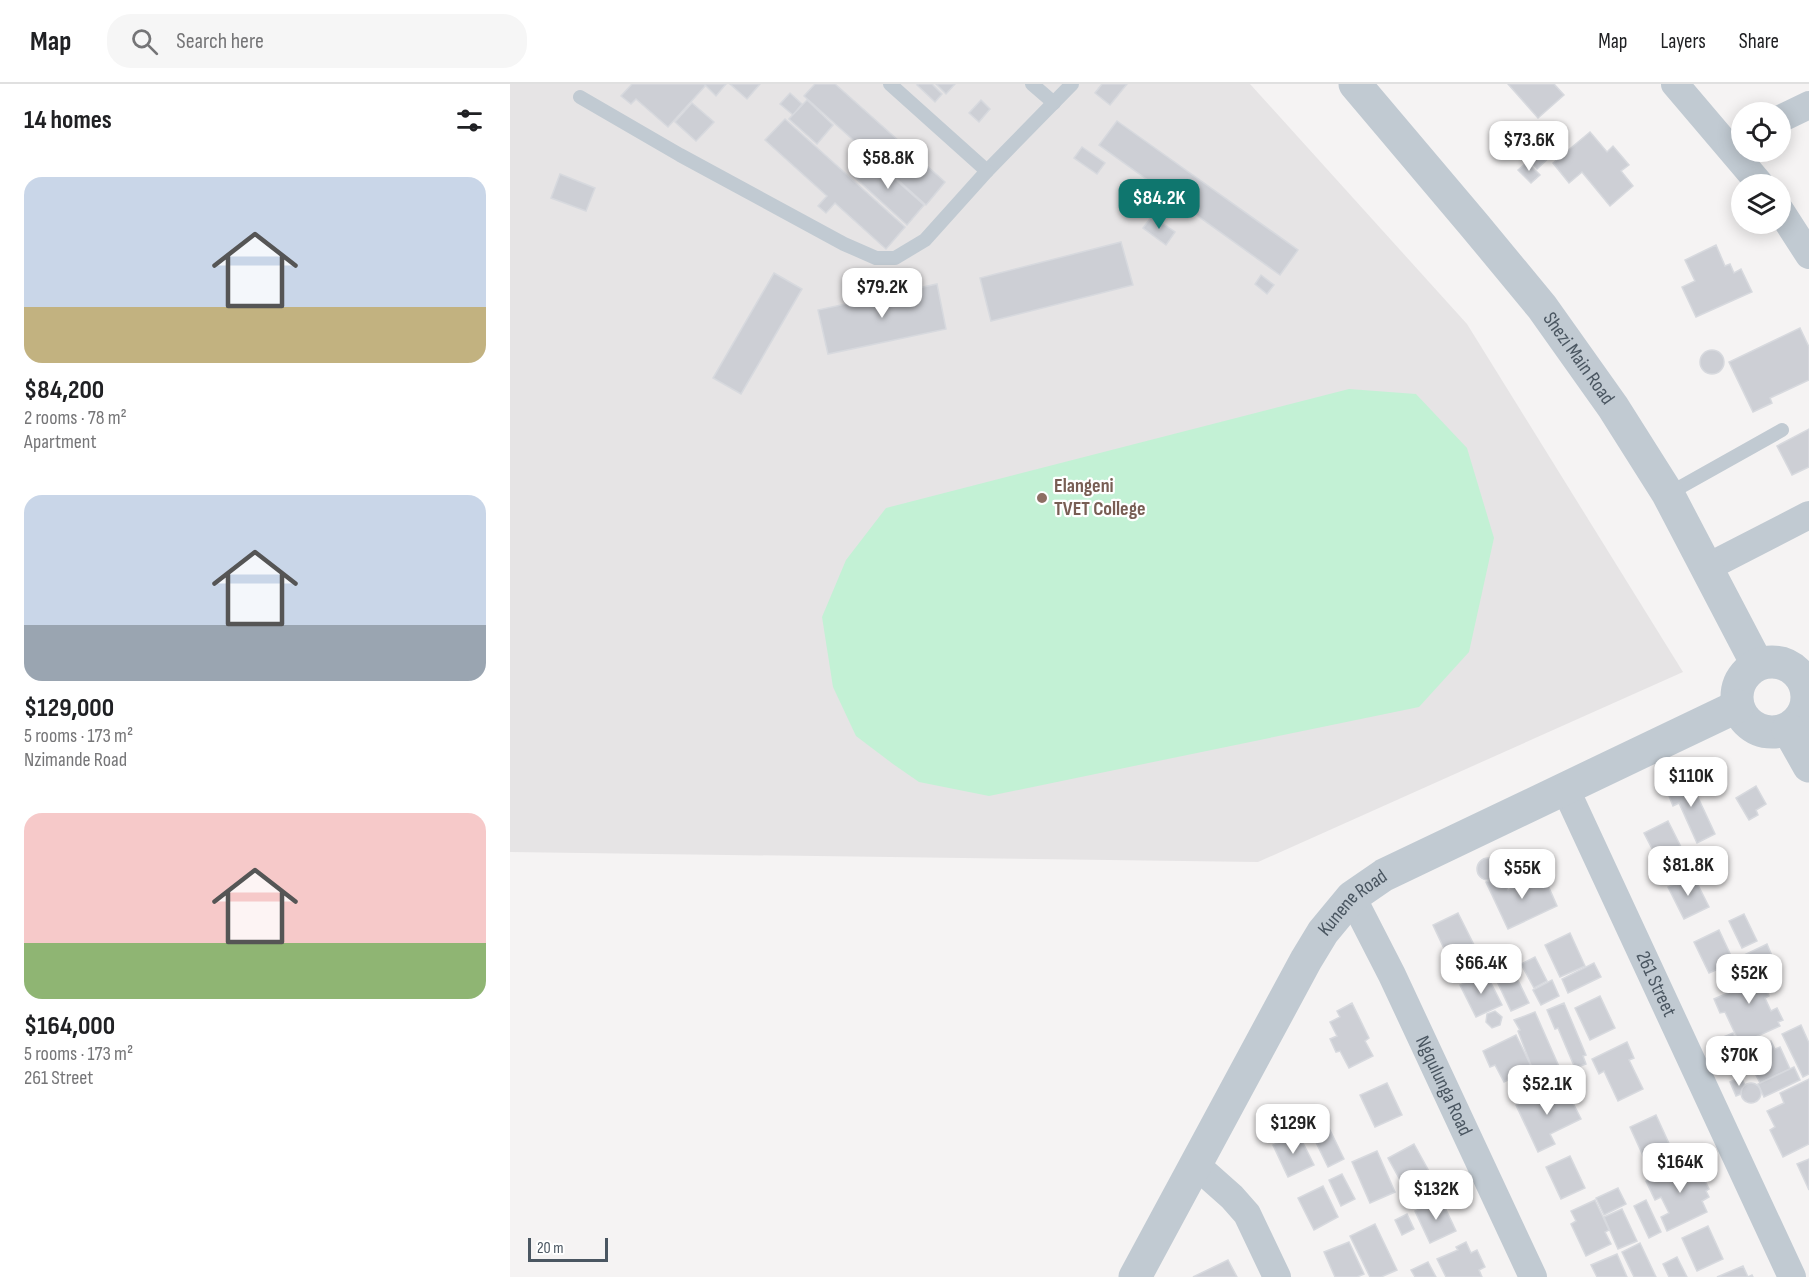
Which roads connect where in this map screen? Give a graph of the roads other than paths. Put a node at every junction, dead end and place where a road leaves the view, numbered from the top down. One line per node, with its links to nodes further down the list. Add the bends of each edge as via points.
1 (890, 84): 11 (lane)
2 (1032, 84): 7 (lane)
3 (1072, 84): 7 (lane)
4 (1355, 84): 15 (street, Shezi Main Road, via 1542,307)
5 (1675, 84): 10 (street)
6 (580, 97): 11 (lane, via 680,155 876,258 895,258 925,240)
7 (1053, 103): 11 (lane)
8 (1809, 105): 9 (street)
9 (1791, 114)
10 (1731, 138)
11 (987, 171)
12 (1791, 227): 13 (street)
13 (1809, 255)
14 (1782, 430): 15 (lane)
15 (1668, 494): 17 (street, Shezi Main Road)
16 (1809, 514): 17 (street)
17 (1706, 568): 18 (street, Shezi Main Road)
18 (1757, 664): 19 (street, via 1740,682); 20 (street, via 1781,662 1802,676 1807,687 1805,712)
19 (1738, 706): 20 (street, via 1752,726 1776,733); 22 (street, Kunene Road)
20 (1788, 729): 21 (street)
21 (1809, 766)
22 (1565, 788): 23 (street, Kunene Road, via 1384,875); 28 (street, 261 Street)
23 (1352, 897): 24 (street, Kunene Road, via 1306,960); 27 (street, Ngqulunga Road)
24 (1196, 1165): 25 (street, Kunene Road); 26 (street, via 1247,1214)
25 (1135, 1277)
26 (1278, 1277)
27 (1533, 1277)
28 (1792, 1277)

